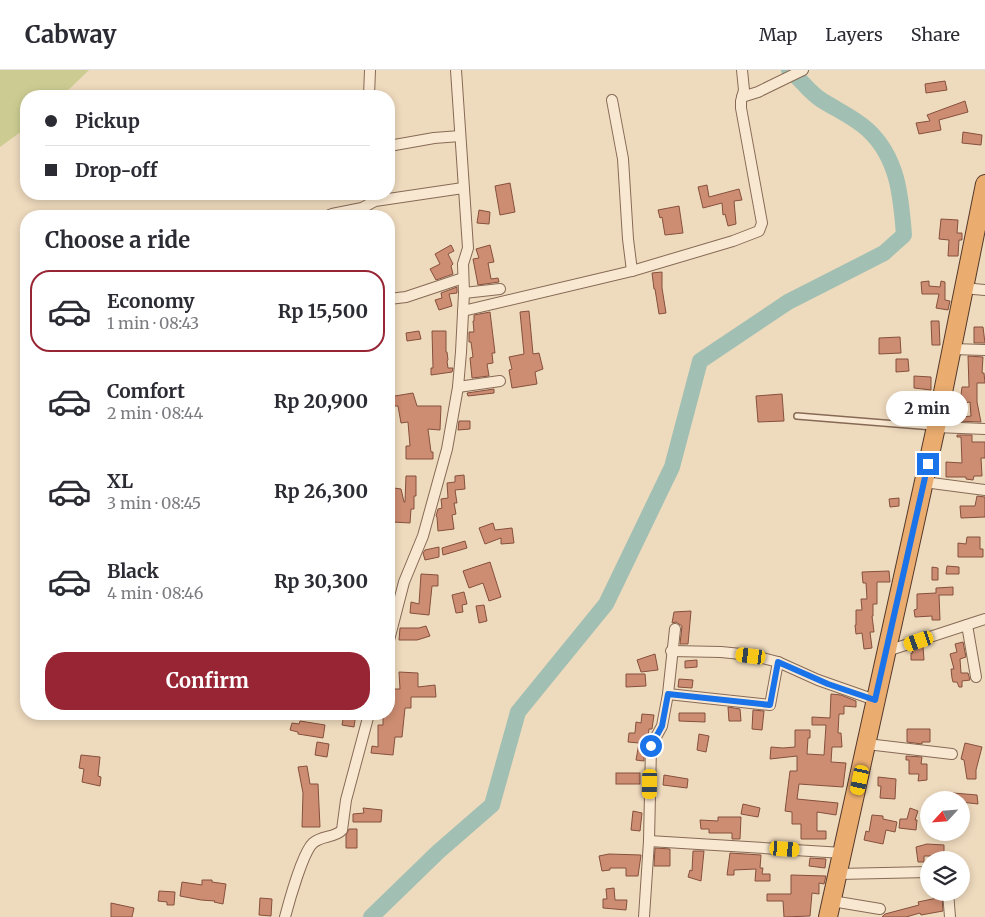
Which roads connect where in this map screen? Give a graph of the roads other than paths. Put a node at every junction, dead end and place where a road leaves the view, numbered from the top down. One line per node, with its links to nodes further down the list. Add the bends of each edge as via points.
1 (370, 70): 5 (street)
2 (456, 70): 8 (street)
3 (742, 70): 6 (street)
4 (802, 70): 6 (street, via 766,89)
5 (369, 90)
6 (742, 97): 15 (street, via 743,122 762,223 760,228 733,241)
7 (612, 100): 15 (street, via 623,159)
8 (460, 136): 9 (street); 11 (street)
9 (395, 145)
10 (985, 184): 17 (highway)
11 (463, 188): 12 (street); 16 (street, via 468,248 463,264)
12 (395, 198)
13 (382, 200): 14 (street)
14 (352, 210)
15 (632, 271): 22 (street)
16 (464, 278): 20 (street); 21 (street)
17 (963, 288): 19 (street); 23 (highway)
18 (500, 289): 20 (street)
19 (985, 290)
20 (464, 293): 22 (street)
21 (395, 299)
22 (463, 311): 26 (street)
23 (952, 348): 24 (street); 28 (highway)
24 (985, 350)
25 (500, 381): 26 (street)
26 (458, 387): 32 (street, via 447,449 423,536 404,582)
27 (797, 416): 28 (lane)
28 (936, 427): 29 (street); 30 (highway)
29 (985, 429)
30 (924, 482): 31 (street); 37 (highway)
31 (985, 490)
32 (395, 617)
33 (985, 619): 34 (street)
34 (967, 625): 37 (street); 39 (street)
35 (675, 629): 36 (street)
36 (671, 651): 38 (street, via 721,652); 40 (street)
37 (887, 651): 41 (highway)
38 (778, 662): 40 (street, via 770,705); 41 (street)
39 (976, 677)
40 (668, 694): 45 (street, via 662,726 651,746)
41 (875, 700): 43 (highway)
42 (367, 720): 52 (street, via 346,800 342,830 313,843)
43 (868, 744): 44 (street); 46 (highway)
44 (952, 754)
45 (649, 841): 46 (street); 53 (street)
46 (844, 853): 48 (highway)
47 (920, 872): 48 (street)
48 (838, 874): 50 (highway)
49 (949, 901): 54 (street)
50 (830, 909): 51 (street)
51 (880, 909)
52 (285, 917)
53 (644, 917)
54 (950, 917)

